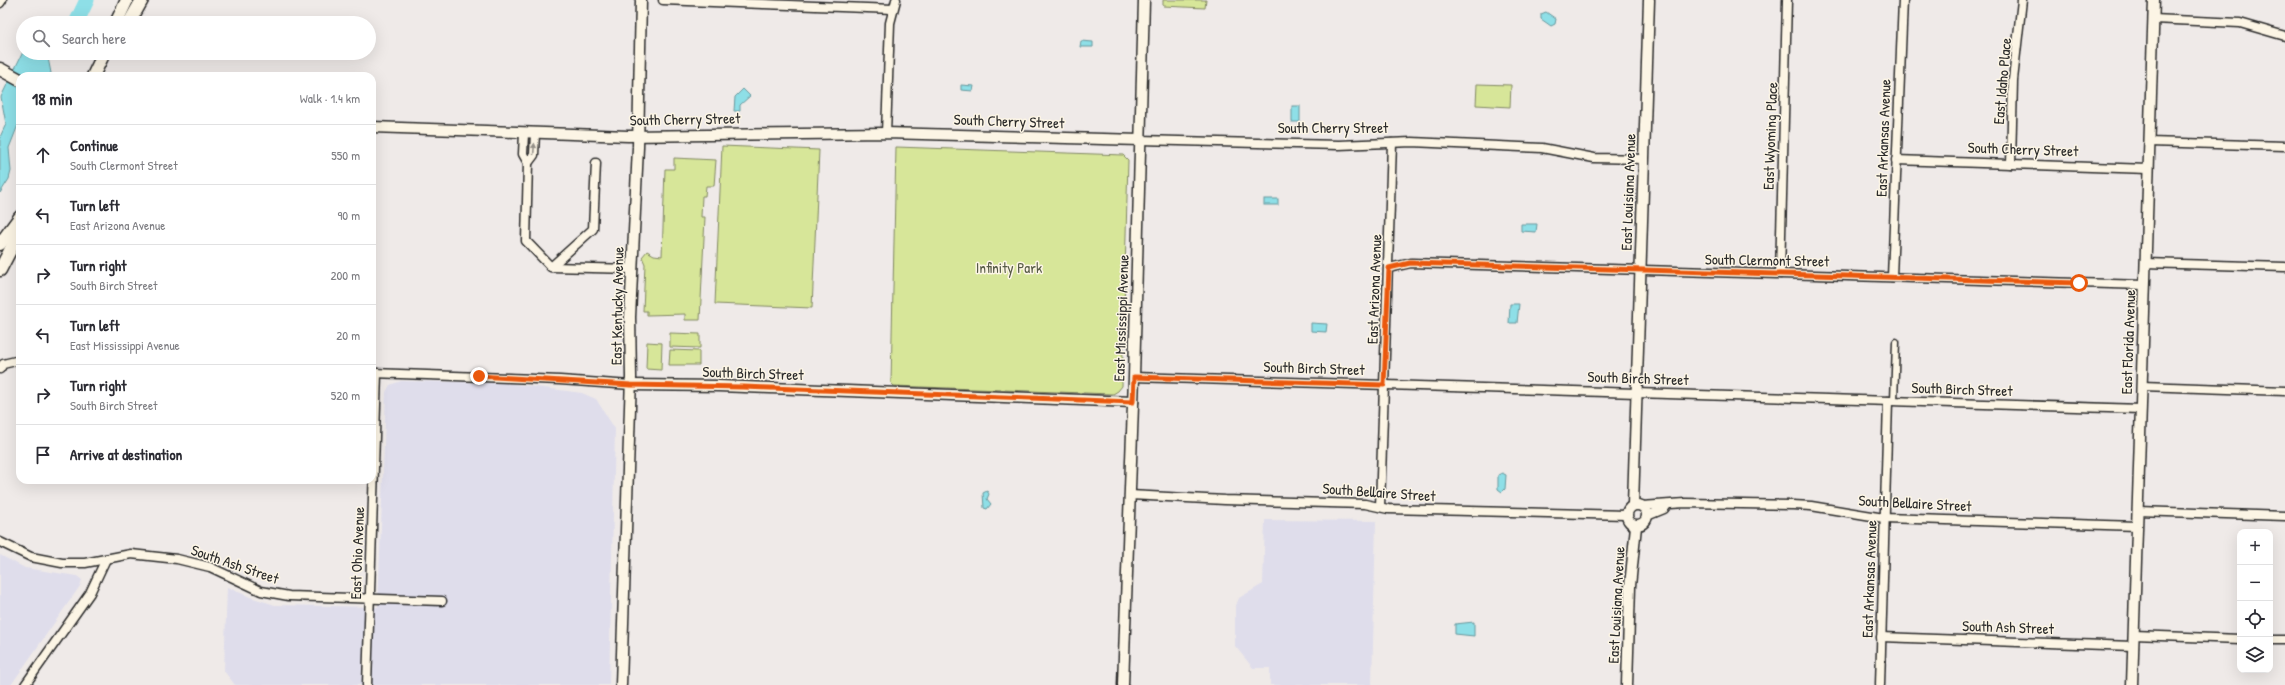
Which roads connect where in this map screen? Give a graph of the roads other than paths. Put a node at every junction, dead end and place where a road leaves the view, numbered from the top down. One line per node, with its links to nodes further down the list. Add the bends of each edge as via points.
1 (2, 0): 13 (street)
2 (128, 0): 15 (main road)
3 (142, 0): 16 (main road)
4 (641, 0): 27 (street, East Kentucky Avenue)
5 (663, 0): 14 (street)
6 (896, 0): 14 (street)
7 (1144, 0): 28 (street, East Mississippi Avenue)
8 (1649, 0): 32 (street, East Louisiana Avenue)
9 (1787, 0): 48 (street, East Wyoming Place)
10 (1903, 0): 33 (street, East Arkansas Avenue)
11 (2022, 0): 36 (street, East Idaho Place, via 2013,80)
12 (2154, 0): 17 (street, East Florida Avenue)
13 (0, 3)
14 (893, 9): 26 (street, via 890,23)
15 (120, 16)
16 (133, 16)
17 (2153, 19): 18 (street, via 2240,23); 29 (street, East Florida Avenue)
18 (2285, 36)
19 (101, 60): 21 (main road)
20 (0, 69): 22 (main road)
21 (95, 72)
22 (16, 78)
23 (376, 127): 24 (street, South Cherry Street)
24 (524, 132): 25 (street, South Cherry Street); 34 (street, via 523,154)
25 (535, 133): 27 (street, South Cherry Street); 34 (street, one-way to 25, via 534,155)
26 (886, 133): 27 (street, South Cherry Street); 28 (street, South Cherry Street)
27 (638, 135): 45 (street, East Kentucky Avenue)
28 (1140, 140): 30 (street, South Cherry Street, via 1339,145); 55 (street, East Mississippi Avenue)
29 (2149, 142): 31 (street); 37 (street, East Florida Avenue)
30 (1392, 143): 32 (street, South Cherry Street, via 1542,148 1594,158); 44 (street, East Arizona Avenue)
31 (2285, 146)
32 (1644, 159): 47 (street, East Louisiana Avenue)
33 (1896, 160): 36 (street, South Cherry Street); 49 (street, East Arkansas Avenue)
34 (528, 163): 42 (street, via 526,241)
35 (596, 163): 42 (street, via 593,229)
36 (2011, 164): 37 (street, South Cherry Street)
37 (2148, 169): 41 (street, East Florida Avenue)
38 (16, 224): 40 (main road)
39 (16, 234): 46 (main road)
40 (0, 244)
41 (2146, 263): 43 (street); 50 (street, East Florida Avenue)
42 (551, 267): 45 (street)
43 (2285, 267)
44 (1389, 268): 47 (street, South Clermont Street, via 1410,263); 57 (street, East Arizona Avenue)
45 (633, 269): 56 (street, East Kentucky Avenue, via 630,317)
46 (0, 270)
47 (1641, 271): 48 (street, South Clermont Street); 60 (street, East Louisiana Avenue)
48 (1780, 274): 49 (street, South Clermont Street)
49 (1892, 277): 50 (street, South Clermont Street)
50 (2145, 285): 58 (street, East Florida Avenue)
51 (1896, 342): 61 (street, East Arkansas Avenue)
52 (16, 361): 53 (street)
53 (1, 365)
54 (376, 373): 56 (street, South Birch Street)
55 (1134, 377): 57 (street, South Birch Street); 62 (street, East Mississippi Avenue)
56 (631, 385): 62 (street, South Birch Street); 87 (street, East Kentucky Avenue)
57 (1384, 385): 60 (street, South Birch Street); 68 (street, East Arizona Avenue)
58 (2142, 386): 59 (street); 63 (street, East Florida Avenue)
59 (2285, 391)
60 (1637, 393): 61 (street, South Birch Street); 67 (street, East Louisiana Avenue)
61 (1891, 401): 63 (street, South Birch Street); 73 (street, East Arkansas Avenue)
62 (1133, 402): 65 (street, East Mississippi Avenue)
63 (2141, 409): 69 (street, East Florida Avenue)
64 (373, 484): 78 (street, East Ohio Avenue)
65 (1130, 495): 68 (street, South Bellaire Street, via 1365,504); 88 (street, East Mississippi Avenue)
66 (1667, 505): 67 (street, South Bellaire Street); 71 (street, South Bellaire Street, via 1664,509); 73 (street, South Bellaire Street, via 1693,503 1811,506)
67 (1638, 506): 70 (street, via 1629,508); 71 (street)
68 (1380, 507): 70 (street, South Bellaire Street)
69 (2138, 511): 72 (street); 75 (street, East Florida Avenue)
70 (1626, 515): 74 (street, via 1628,521)
71 (1647, 516): 74 (street, via 1644,523)
72 (2285, 516)
73 (1884, 518): 75 (street, South Bellaire Street); 80 (street, East Arkansas Avenue)
74 (1636, 526): 89 (street, East Louisiana Avenue, via 1630,586)
75 (2137, 526): 82 (street, East Florida Avenue)
76 (0, 542): 77 (street, South Ash Street, via 27,555 53,562 81,564)
77 (106, 559): 78 (street, South Ash Street, via 119,554 133,554 177,559 210,567 247,585 269,592 304,597); 85 (street, via 90,593)
78 (370, 599): 79 (street, South Ash Street); 86 (street, East Ohio Avenue)
79 (442, 601)
80 (1881, 637): 82 (street, South Ash Street); 90 (street, East Arkansas Avenue)
81 (2237, 639): 82 (street, South Ash Street)
82 (2134, 640): 91 (street, East Florida Avenue)
83 (2273, 640): 84 (street)
84 (2285, 640)
85 (25, 685)
86 (367, 685)
87 (621, 685)
88 (1123, 685)
89 (1627, 685)
90 (1880, 685)
91 (2132, 685)

